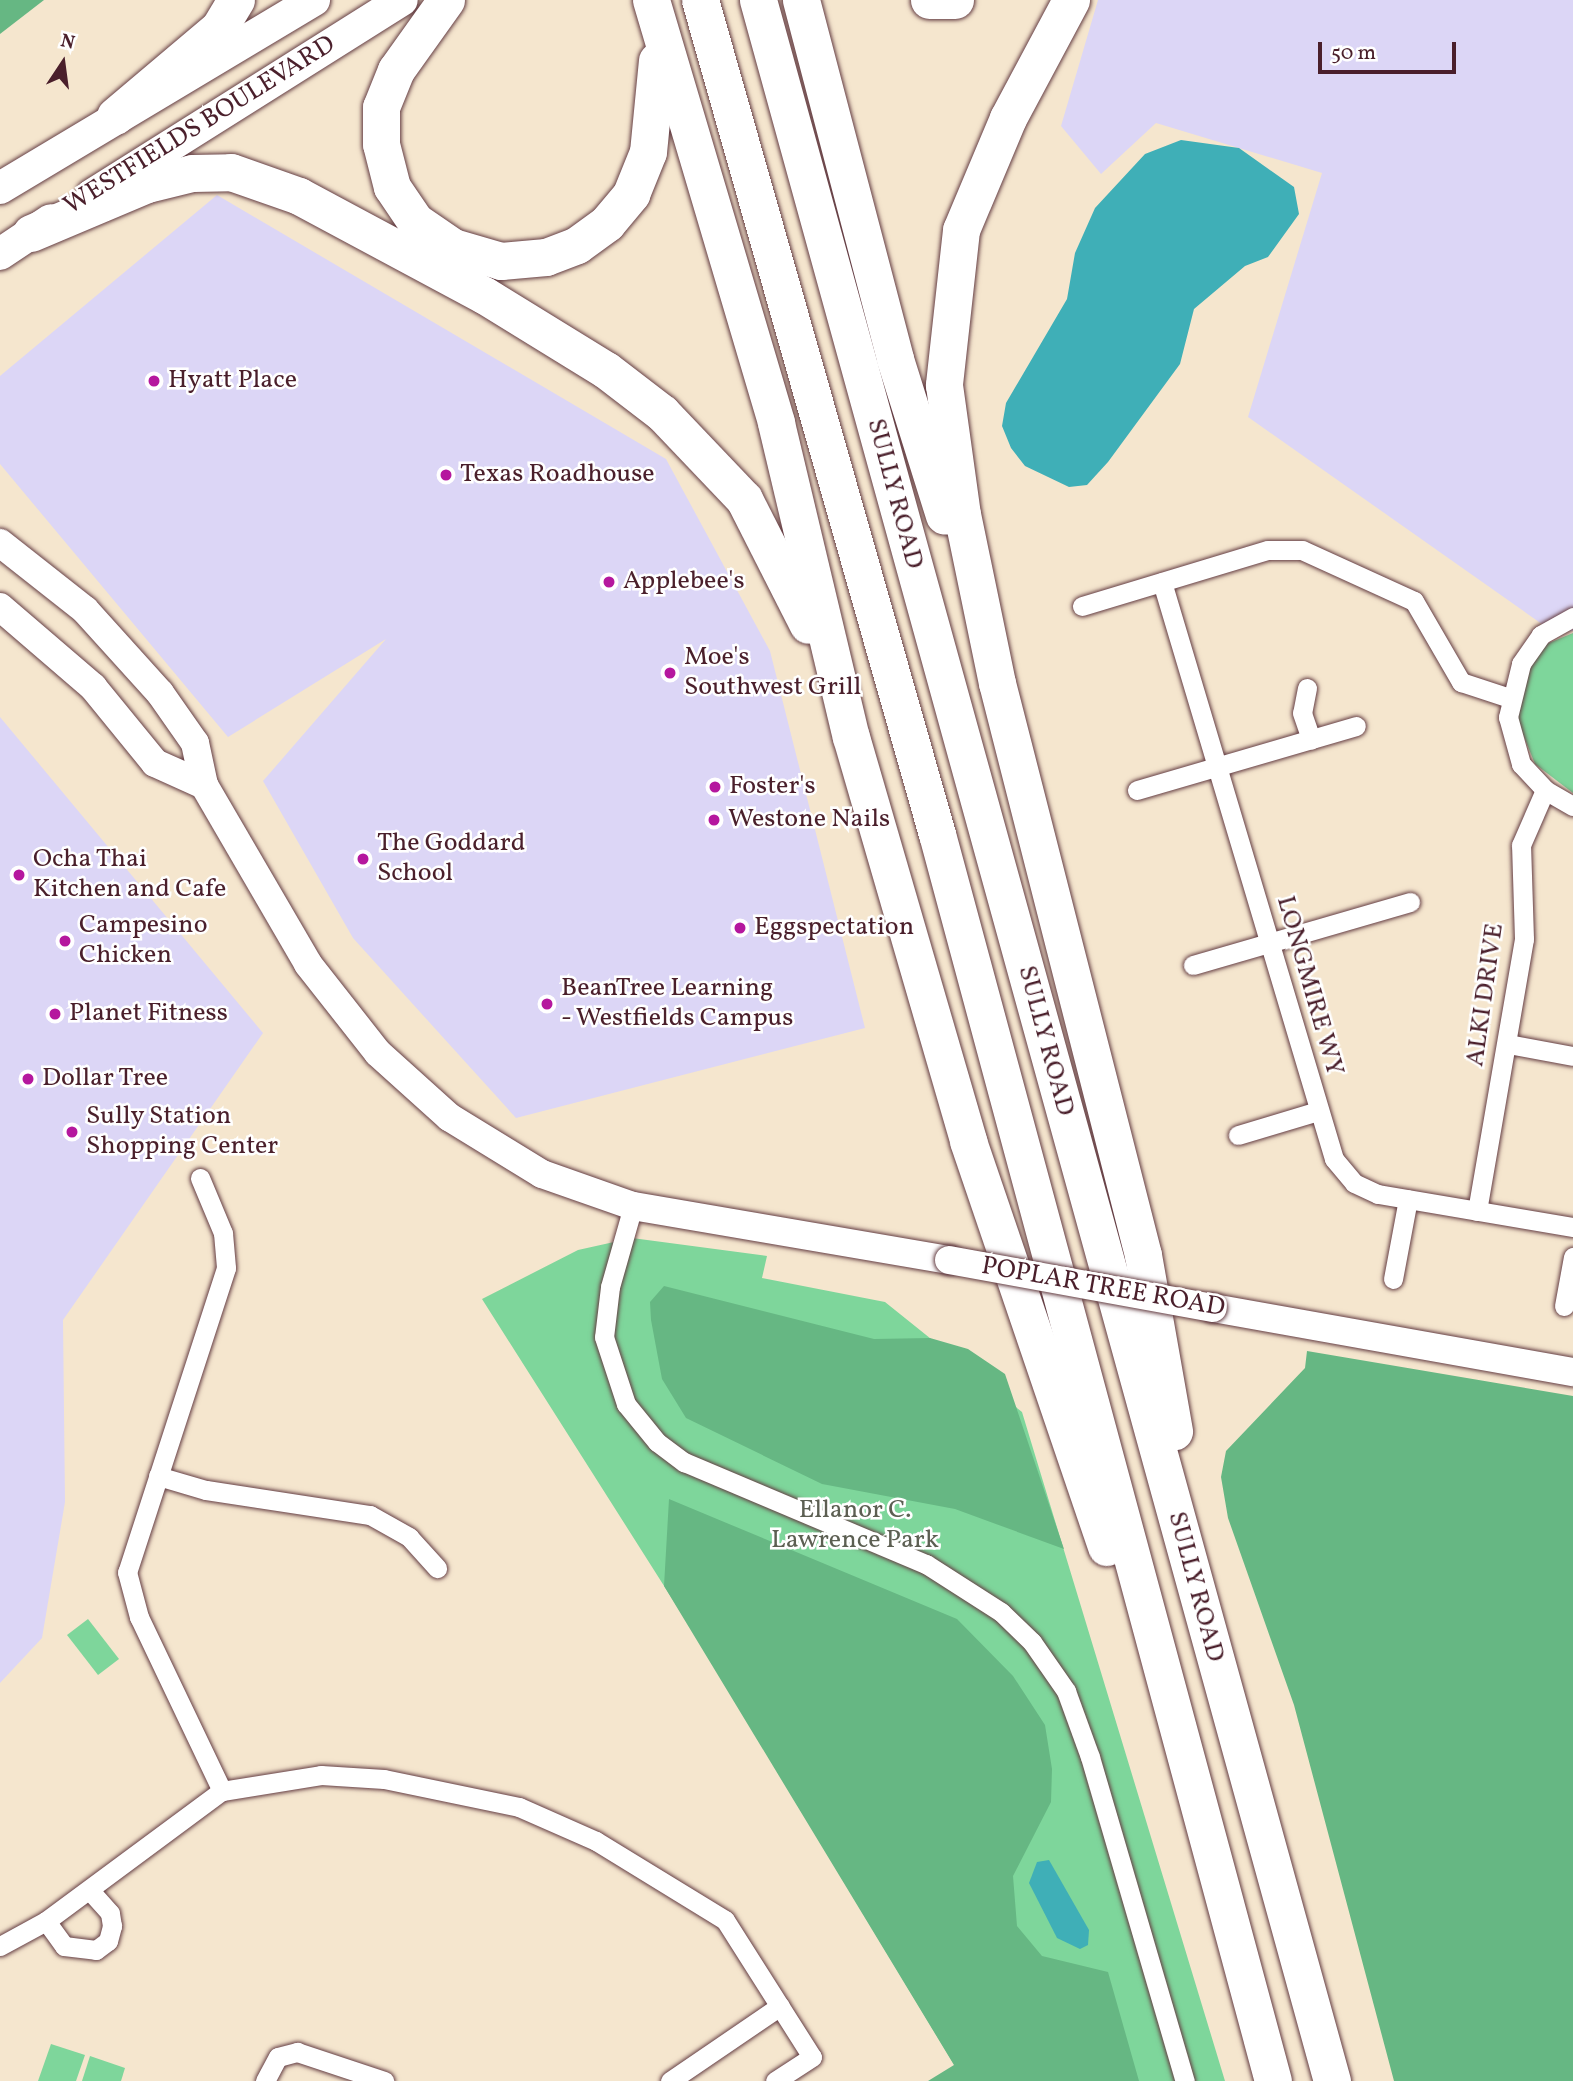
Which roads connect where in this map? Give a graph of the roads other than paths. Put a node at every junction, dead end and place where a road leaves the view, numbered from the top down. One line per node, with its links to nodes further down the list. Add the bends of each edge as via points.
1 (236, 0): 12 (highway, via 219,28)
2 (314, 0): 12 (main road, WESTFIELDS BOULEVARD)
3 (402, 0): 14 (main road, WESTFIELDS BOULEVARD)
4 (446, 0): 5 (highway, via 396,70 381,107 381,144 392,187 415,221 453,247 501,261 577,246 631,194 656,114 657,60)
5 (649, 0): 25 (highway, via 776,424)
6 (700, 0): 53 (highway, SULLY ROAD, via 937,834)
7 (758, 0): 50 (highway, SULLY ROAD)
8 (801, 0): 21 (highway, via 895,359)
9 (929, 0): 10 (highway)
10 (955, 0)
11 (1071, 0): 21 (highway, via 979,180 950,291 944,384 962,514)
12 (115, 116): 13 (main road, WESTFIELDS BOULEVARD)
13 (0, 188)
14 (31, 233): 15 (main road, WESTFIELDS BOULEVARD); 25 (highway, via 147,184 231,172 299,196 539,329 662,413 744,499 814,638)
15 (0, 254)
16 (0, 542): 28 (main road, POPLAR TREE ROAD, via 86,610 160,693 195,743)
17 (1162, 582): 18 (street); 23 (street, via 1268,550 1302,550 1414,601 1461,682); 27 (street, LONGMIRE WY)
18 (1082, 606)
19 (0, 607): 28 (main road, via 93,687 155,763)
20 (1573, 617): 23 (street, via 1541,635 1521,664)
21 (997, 683): 50 (highway, via 1143,1255 1186,1498)
22 (1307, 688): 26 (street, via 1302,713)
23 (1510, 698): 30 (street, via 1512,742 1521,764)
24 (1356, 726): 26 (street)
25 (851, 737): 53 (highway, via 972,1154)
26 (1311, 739): 27 (street)
27 (1216, 766): 29 (street); 33 (street, LONGMIRE WY)
28 (204, 785): 41 (main road, POPLAR TREE ROAD, via 308,964 395,1071 501,1152)
29 (1137, 790)
30 (1545, 790): 31 (street); 35 (street, ALKI DRIVE, via 1521,845 1524,939)
31 (1573, 806)
32 (1410, 902): 33 (street)
33 (1270, 942): 34 (street); 37 (street, LONGMIRE WY)
34 (1193, 965)
35 (1508, 1044): 36 (street); 42 (street, ALKI DRIVE)
36 (1573, 1056)
37 (1318, 1111): 38 (street); 40 (street, LONGMIRE WY, via 1346,1176 1378,1194)
38 (1238, 1135)
39 (200, 1178): 48 (street, via 223,1233 226,1268)
40 (1408, 1199): 42 (street, LONGMIRE WY); 45 (street)
41 (633, 1206): 47 (main road, POPLAR TREE ROAD, bridge); 61 (street, via 610,1287 604,1337 626,1404 657,1443 684,1462 926,1564 1001,1612 1032,1642 1066,1691 1090,1757)
42 (1478, 1211): 43 (street, LONGMIRE WY)
43 (1573, 1227)
44 (1573, 1258): 46 (street)
45 (1393, 1279)
46 (1564, 1306)
47 (1573, 1372)
48 (158, 1476): 49 (street, via 206,1490 370,1515 409,1537); 51 (street, via 127,1572 130,1589)
49 (437, 1568)
50 (1244, 1765): 63 (highway, SULLY ROAD)
51 (222, 1791): 52 (street); 56 (street, via 321,1775 384,1779 519,1807 596,1841 725,1920)
52 (89, 1890): 54 (street); 54 (street, via 110,1913 112,1926 108,1941 96,1950 64,1946)
53 (1224, 1907): 62 (highway, SULLY ROAD)
54 (46, 1921): 55 (street)
55 (0, 1945)
56 (780, 2006): 59 (street); 60 (street, via 812,2057)
57 (265, 2081): 58 (street, via 278,2057 297,2052)
58 (384, 2081)
59 (670, 2081)
60 (775, 2081)
61 (1185, 2081)
62 (1273, 2081)
63 (1332, 2081)

